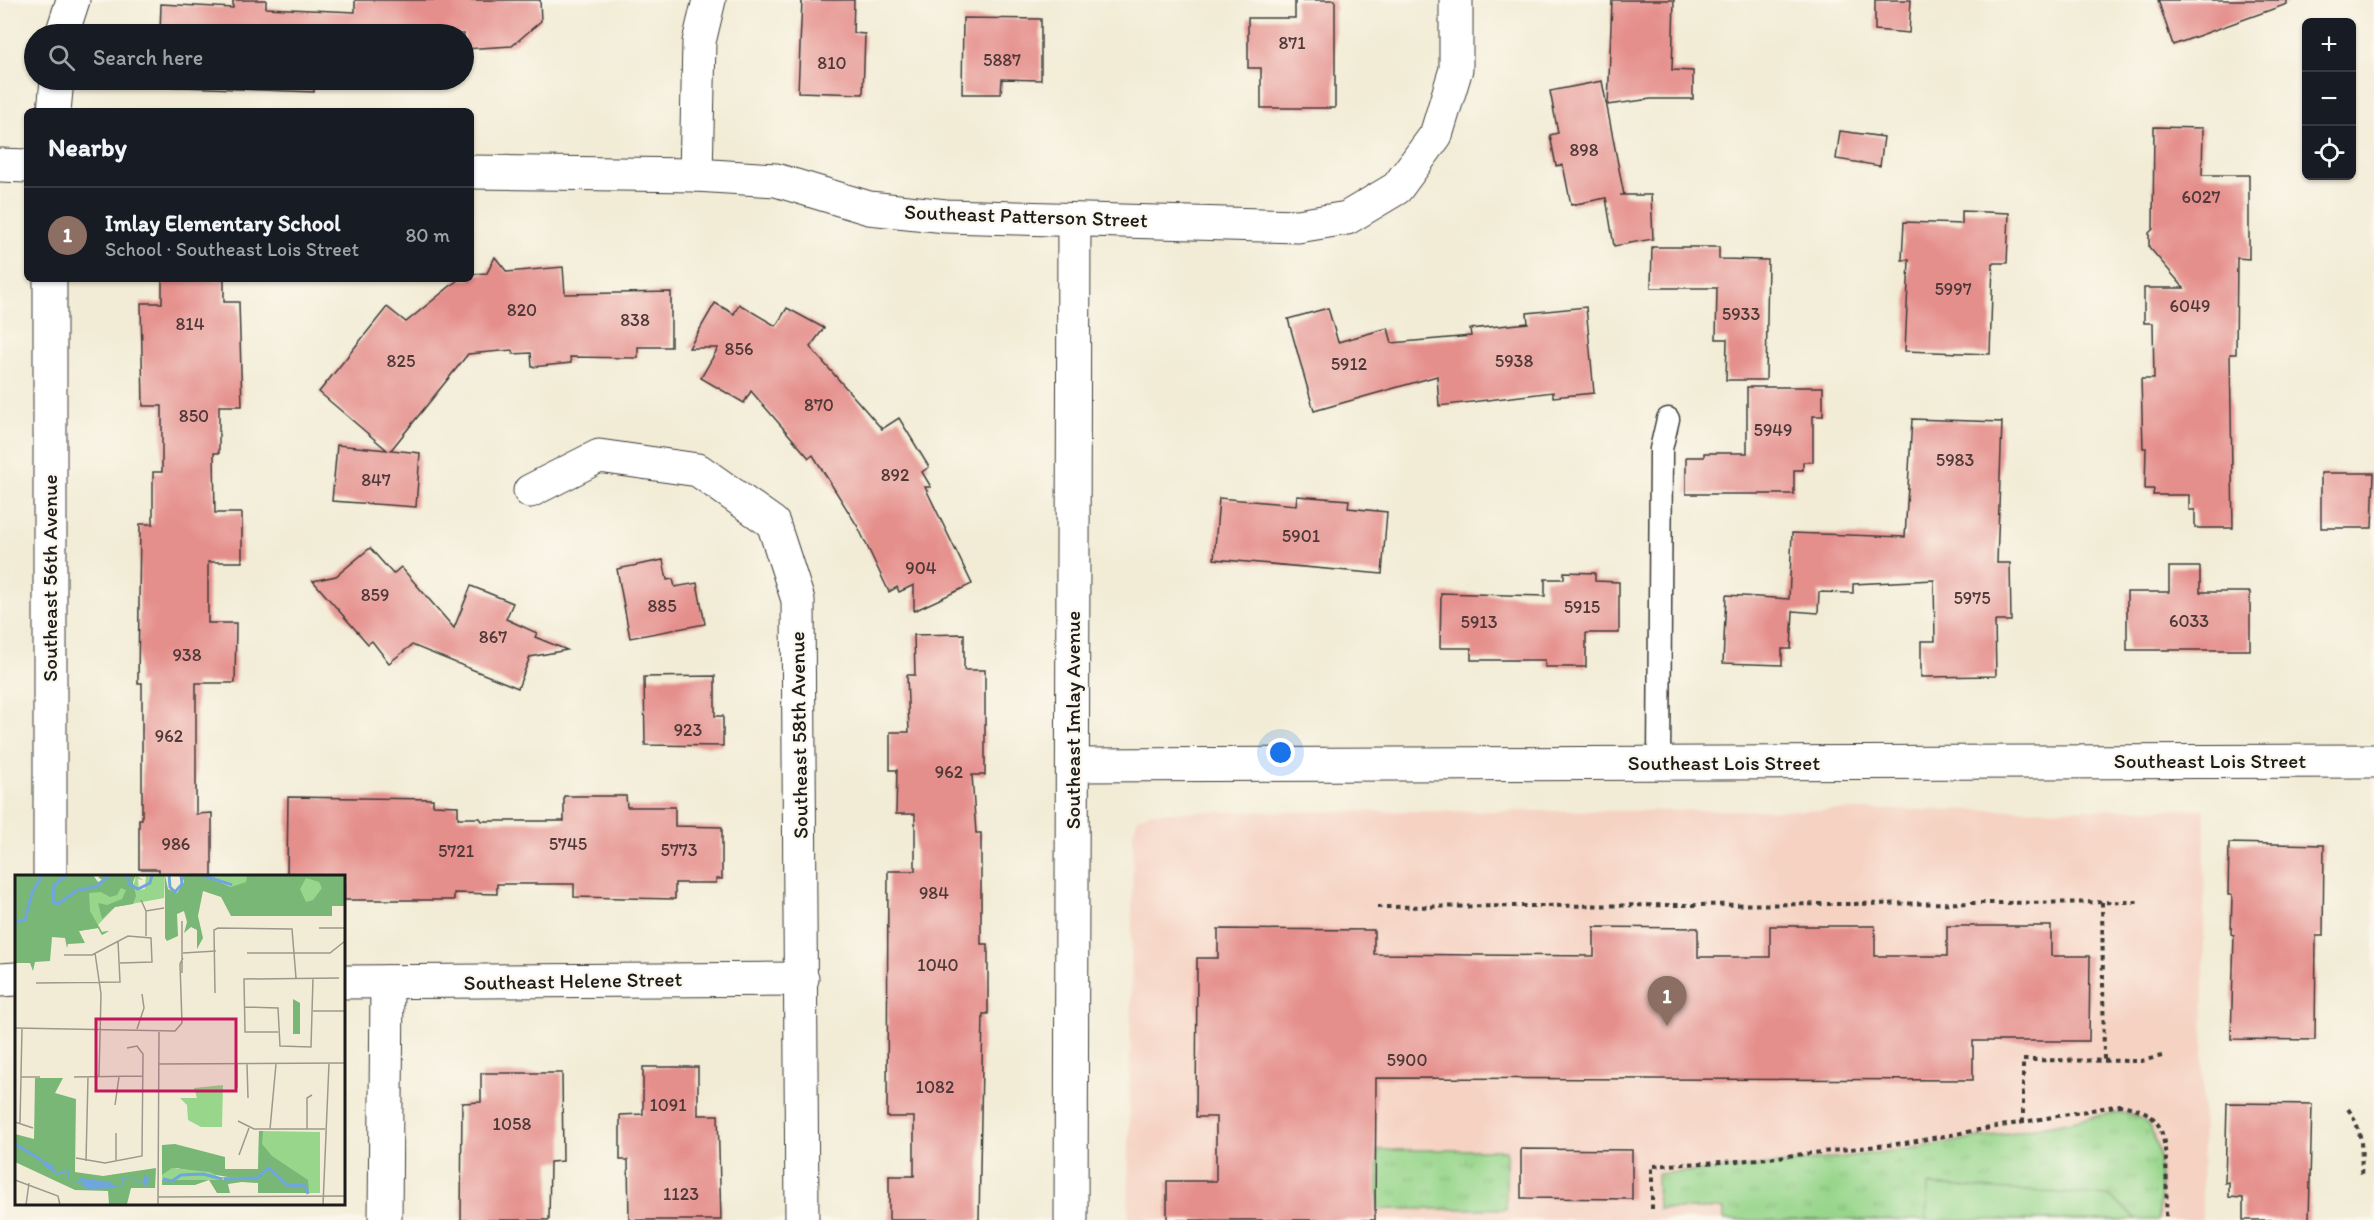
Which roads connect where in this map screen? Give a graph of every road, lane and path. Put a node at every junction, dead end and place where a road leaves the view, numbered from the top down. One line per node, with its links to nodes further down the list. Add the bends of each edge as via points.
1 (73, 0): 4 (street)
2 (708, 0): 10 (street, via 699,42)
3 (1456, 0): 11 (street, Southeast Patterson Street, via 1456,69 1436,135 1397,189 1347,218 1298,226)
4 (65, 24)
5 (56, 90): 6 (street)
6 (54, 108)
7 (0, 165): 8 (street)
8 (24, 166)
9 (474, 172): 10 (street, Southeast Patterson Street)
10 (696, 175): 11 (street, Southeast Patterson Street, via 776,180 869,208 946,216)
11 (1074, 220): 17 (street, Southeast Imlay Avenue)
12 (50, 282): 18 (street, Southeast 56th Avenue)
13 (1668, 418): 16 (lane, via 1661,449)
14 (530, 491): 23 (street, Southeast 58th Avenue, via 599,456 699,470 773,523 798,600)
15 (2374, 761): 16 (street, Southeast Lois Street)
16 (1659, 763): 17 (street, Southeast Lois Street)
17 (1073, 765): 35 (street, Southeast Imlay Avenue)
18 (50, 875)
19 (2102, 902): 20 (path); 21 (path); 28 (path)
20 (2141, 902)
21 (1377, 907)
22 (15, 979): 24 (street)
23 (802, 979): 26 (street, Southeast Helene Street); 34 (street, Southeast 58th Avenue)
24 (0, 980)
25 (345, 982): 26 (street, Southeast Helene Street)
26 (387, 982): 33 (street)
27 (2162, 1056): 28 (path, via 2141,1061)
28 (2104, 1060): 30 (path, via 2023,1060)
29 (2348, 1109): 31 (path, via 2359,1128)
30 (2023, 1123): 32 (path, via 1806,1155 1652,1166); 36 (path, via 2120,1105 2142,1109 2159,1124)
31 (2361, 1178)
32 (1652, 1209)
33 (385, 1220)
34 (802, 1220)
35 (1071, 1220)
36 (2166, 1220)

